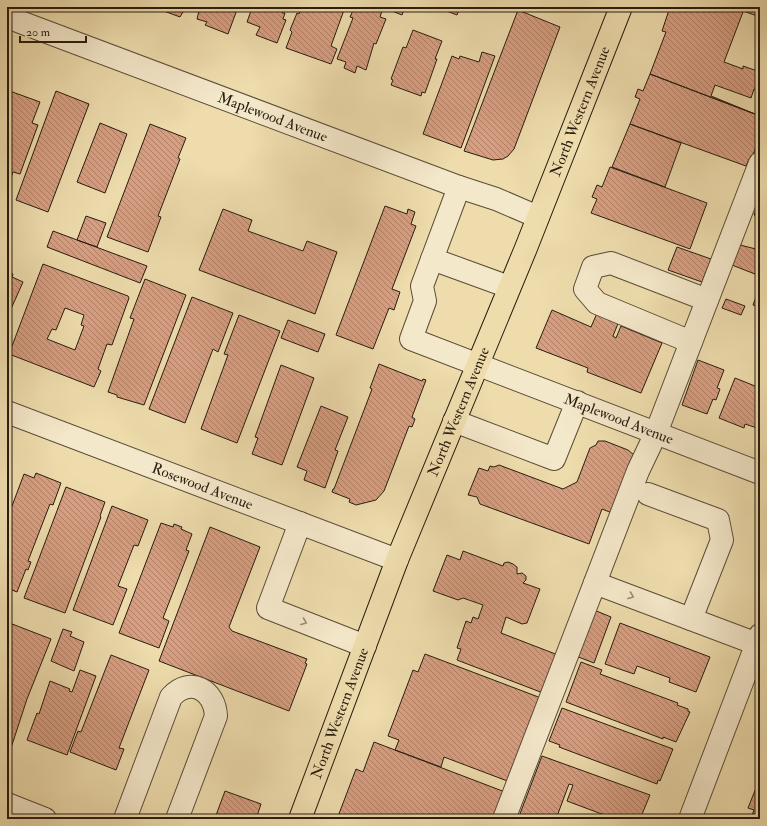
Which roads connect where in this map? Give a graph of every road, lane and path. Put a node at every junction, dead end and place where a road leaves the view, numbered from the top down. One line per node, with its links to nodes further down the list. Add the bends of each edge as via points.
1 (621, 7): 5 (main road, North Western Avenue)
2 (7, 18): 4 (street, Maplewood Avenue)
3 (760, 163): 8 (street)
4 (459, 187): 5 (street, Maplewood Avenue); 6 (street)
5 (538, 217): 7 (main road, North Western Avenue)
6 (432, 258): 7 (street); 10 (street, Maplewood Avenue, via 422,286 425,301 410,339)
7 (509, 287): 10 (main road, North Western Avenue)
8 (708, 300): 9 (street); 9 (street, via 611,262 593,267 585,290 597,303)
9 (691, 342): 14 (street)
10 (477, 364): 11 (street, Maplewood Avenue); 13 (main road, North Western Avenue)
11 (577, 402): 13 (street, via 554,459); 14 (street, Maplewood Avenue)
12 (7, 412): 17 (street, Rosewood Avenue)
13 (454, 420): 18 (main road, North Western Avenue)
14 (656, 433): 15 (street, Maplewood Avenue); 19 (street, via 638,471)
15 (760, 473)
16 (648, 494): 20 (street, via 718,520 722,540)
17 (300, 523): 18 (street, Rosewood Avenue); 22 (street, one-way to 22, via 268,608)
18 (397, 560): 22 (main road, North Western Avenue)
19 (595, 583): 20 (street, one-way to 20); 28 (street)
20 (691, 619): 21 (street)
21 (758, 640): 29 (street)
22 (365, 646): 27 (main road, North Western Avenue)
23 (7, 804): 24 (street)
24 (45, 819)
25 (125, 819): 26 (street, via 171,697 183,687 192,687 212,698 216,716)
26 (177, 819)
27 (300, 819)
28 (504, 819)
29 (690, 819)

